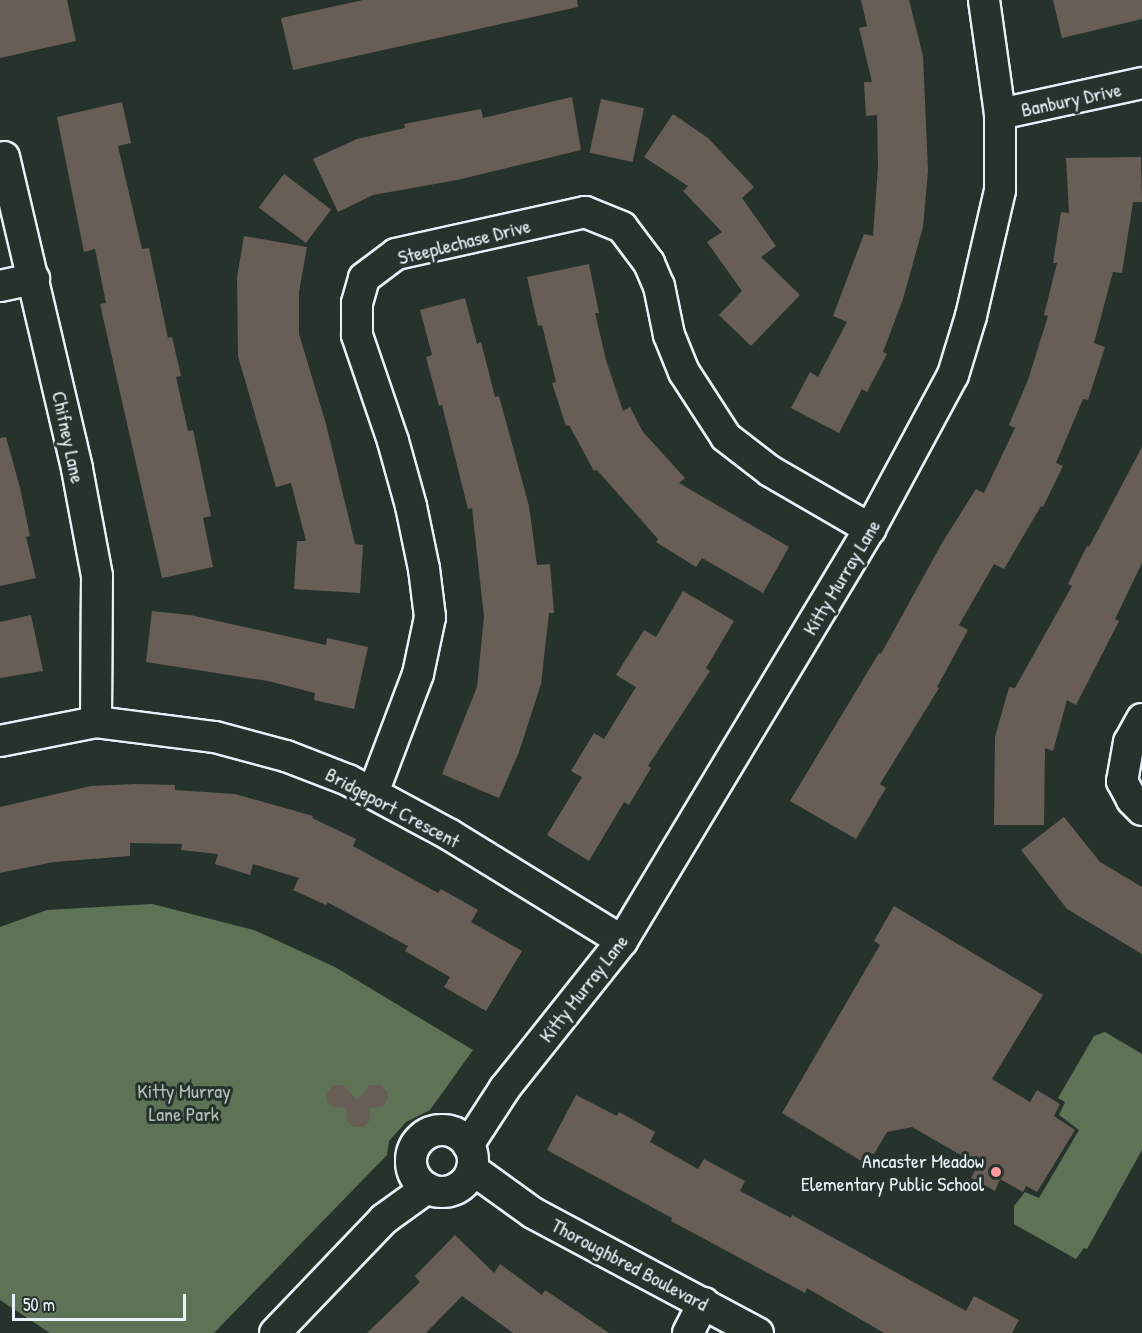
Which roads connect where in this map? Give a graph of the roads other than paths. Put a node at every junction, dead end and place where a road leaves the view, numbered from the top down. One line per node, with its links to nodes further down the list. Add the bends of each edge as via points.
1 (984, 0): 3 (street, Kitty Murray Lane)
2 (1142, 83): 3 (street, Banbury Drive)
3 (1000, 114): 7 (street, Kitty Murray Lane, via 1000,190 953,375)
4 (4, 156): 5 (street, Chifney Lane)
5 (34, 279): 6 (street); 9 (street, Chifney Lane, via 97,576)
6 (0, 286)
7 (870, 529): 11 (street, Steeplechase Drive, via 770,471 726,437 684,372 669,335 659,286 649,262 622,227 585,212 396,254 364,278 357,303 357,335 411,506 430,617 418,674); 13 (street, Kitty Murray Lane)
8 (1142, 719): 12 (street, via 1129,742 1122,781)
9 (96, 722): 10 (street, Bridgeport Crescent); 11 (street, Bridgeport Crescent, via 215,737 286,756)
10 (0, 741)
11 (373, 793): 13 (street, Bridgeport Crescent, via 450,835)
12 (1142, 810)
13 (622, 941): 14 (street, Kitty Murray Lane, via 505,1088)
14 (463, 1158): 15 (street, via 446,1192); 15 (street, via 431,1132 413,1149); 16 (street, Thoroughbred Boulevard, via 533,1213)
15 (419, 1179): 17 (street)
16 (703, 1304): 18 (street); 19 (street, Thoroughbred Boulevard)
17 (275, 1333)
18 (688, 1333)
19 (758, 1333)

